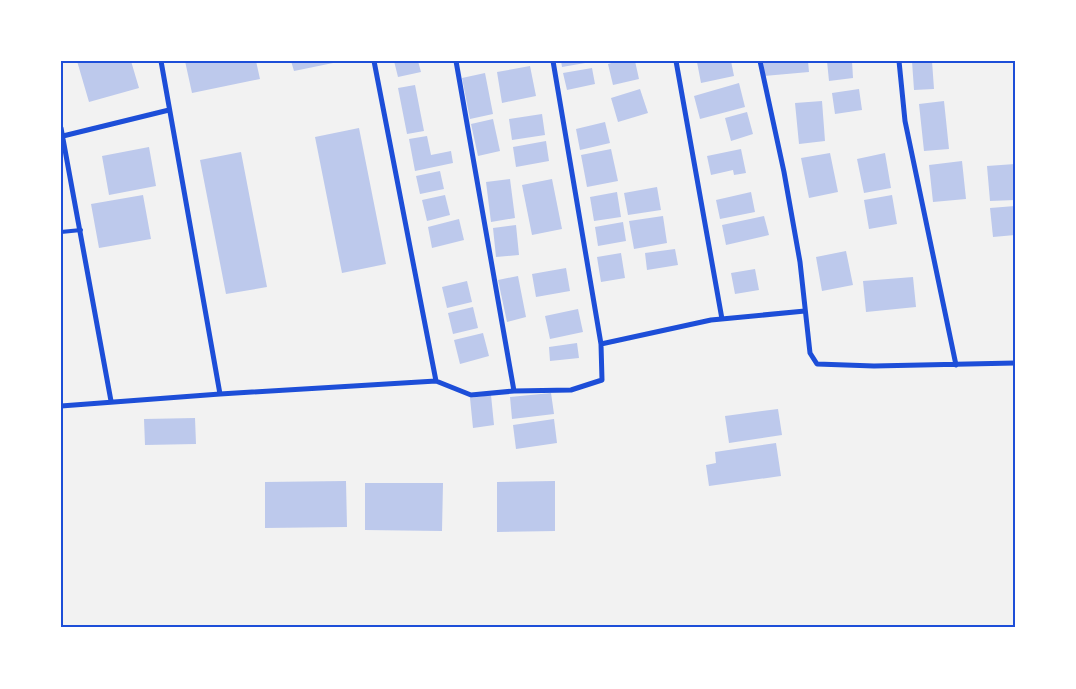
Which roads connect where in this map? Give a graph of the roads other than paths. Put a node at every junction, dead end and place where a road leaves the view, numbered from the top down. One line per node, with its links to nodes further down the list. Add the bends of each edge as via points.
1 (161, 61): 8 (street)
2 (374, 61): 18 (street)
3 (456, 61): 19 (street)
4 (553, 61): 15 (street)
5 (676, 61): 14 (street)
6 (760, 61): 13 (street, via 789,199)
7 (899, 61): 17 (street, via 905,121)
8 (169, 110): 10 (street); 20 (street)
9 (61, 128): 10 (street)
10 (63, 136): 11 (street)
11 (81, 230): 12 (lane); 21 (street)
12 (61, 232)
13 (805, 311): 14 (street); 17 (street, via 810,353 817,364)
14 (722, 319): 15 (street)
15 (601, 344): 19 (street, via 602,380 571,390)
16 (1015, 363): 17 (street)
17 (956, 365)
18 (436, 381): 19 (street, via 472,395); 20 (street)
19 (514, 391)
20 (220, 394): 21 (street)
21 (111, 402): 22 (street)
22 (61, 406)

